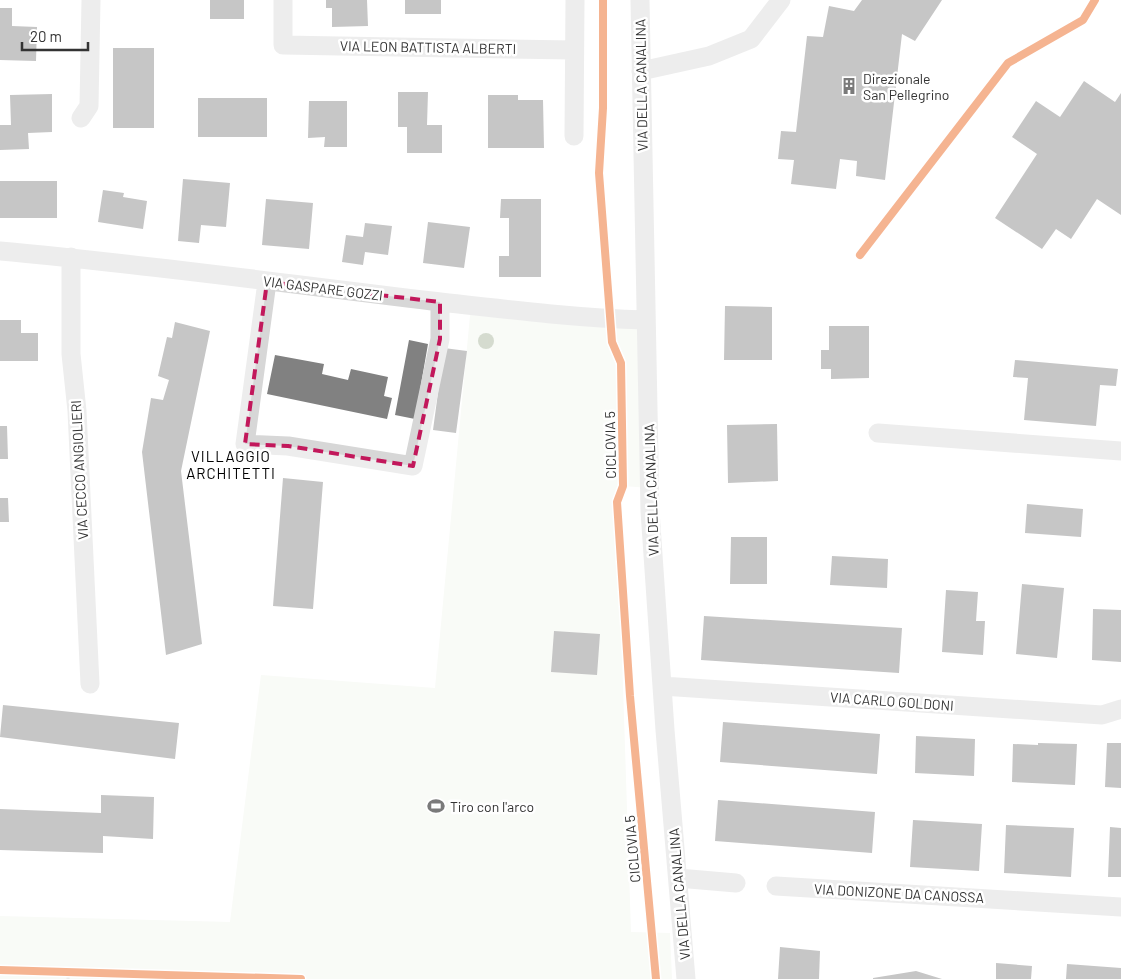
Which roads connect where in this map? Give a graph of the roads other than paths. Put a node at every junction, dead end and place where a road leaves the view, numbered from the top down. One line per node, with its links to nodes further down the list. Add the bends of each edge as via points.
1 (91, 0): 8 (street, via 89,106)
2 (283, 0): 6 (street, VIA LEON BATTISTA ALBERTI, via 283,44)
3 (575, 0): 6 (street)
4 (640, 0): 7 (street, VIA DELLA CANALINA)
5 (782, 0): 7 (street, via 751,39 709,56)
6 (573, 50): 9 (street)
7 (640, 71): 14 (street, VIA DELLA CANALINA)
8 (81, 118)
9 (574, 136)
10 (0, 250): 11 (street, VIA GASPARE GOZZI)
11 (71, 257): 12 (street, VIA GASPARE GOZZI); 17 (street, VIA CECCO ANGIOLIERI, via 71,354 77,412)
12 (267, 282): 13 (street, VIA GASPARE GOZZI); 13 (street, via 245,444 288,446 413,466 440,339)
13 (440, 302): 14 (street, VIA GASPARE GOZZI)
14 (646, 320): 18 (street, VIA DELLA CANALINA, via 650,511)
15 (878, 433): 16 (street)
16 (1121, 451)
17 (90, 684)
18 (662, 686): 19 (street, VIA CARLO GOLDONI, via 1102,715); 20 (street, VIA DELLA CANALINA)
19 (1121, 708)
20 (678, 878): 21 (street); 24 (street, VIA DELLA CANALINA)
21 (736, 883)
22 (776, 886): 23 (street, VIA DONIZONE DA CANOSSA)
23 (1121, 907)
24 (686, 979)

